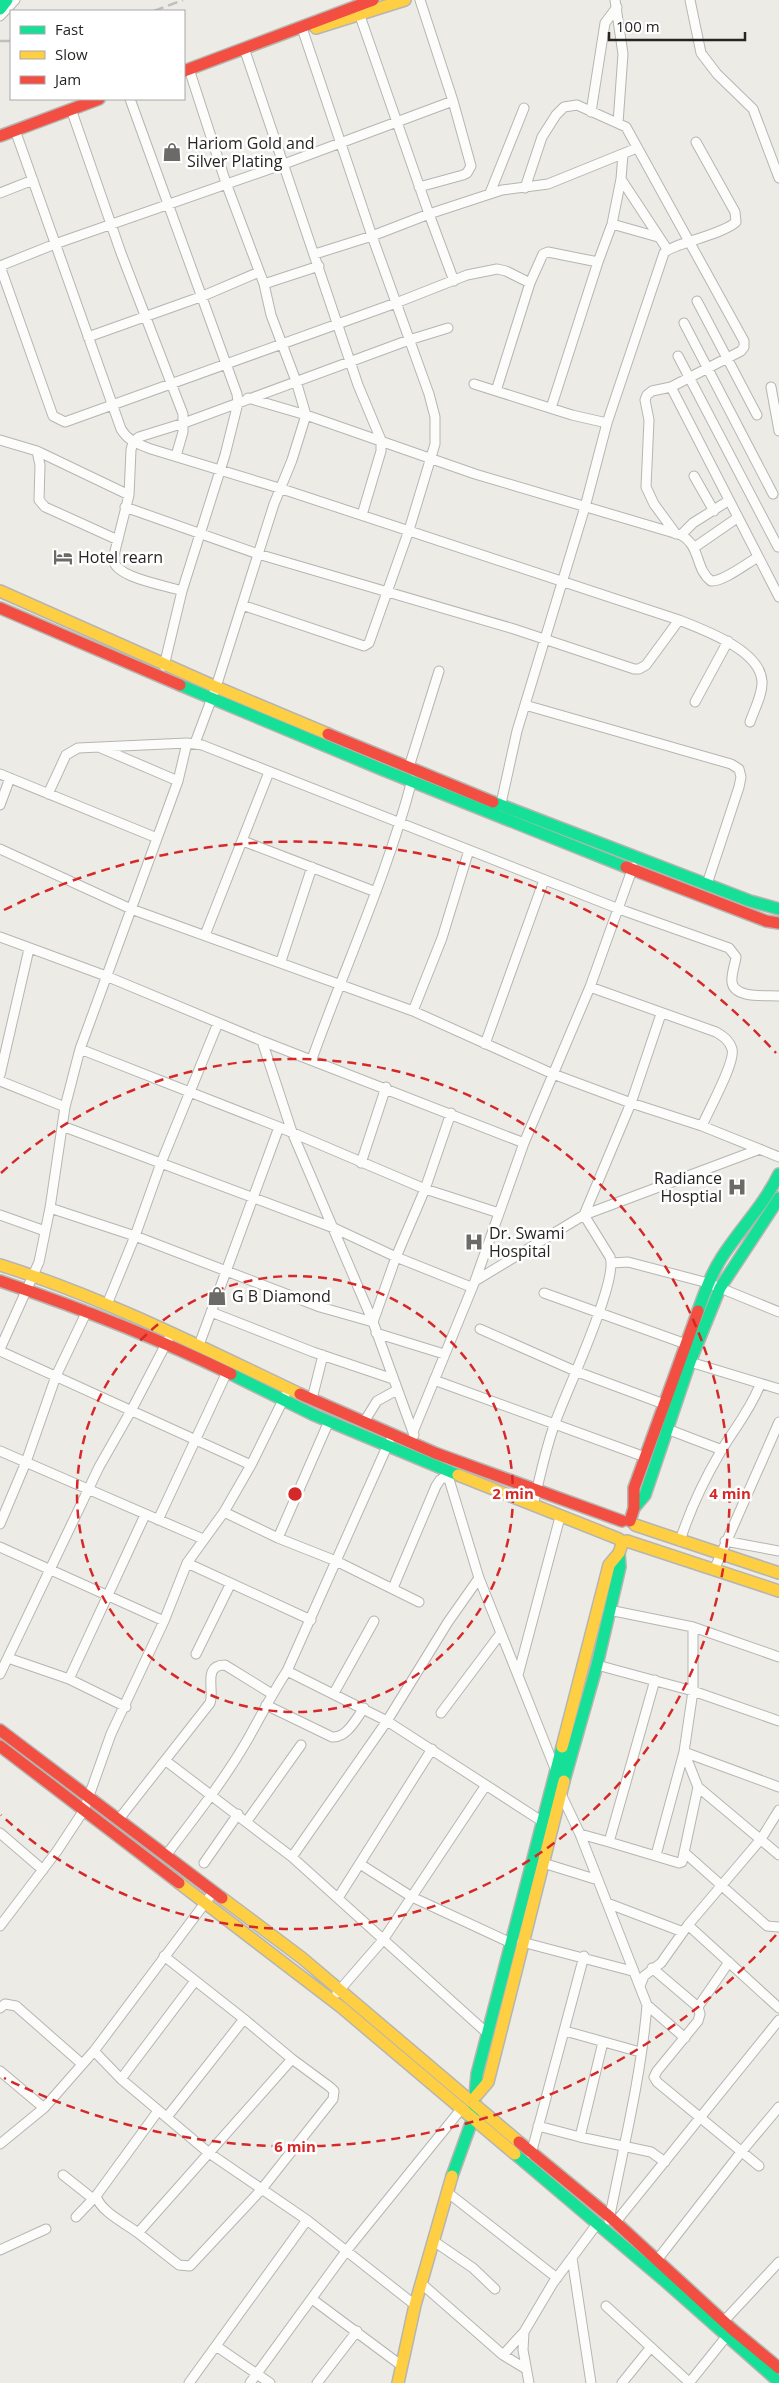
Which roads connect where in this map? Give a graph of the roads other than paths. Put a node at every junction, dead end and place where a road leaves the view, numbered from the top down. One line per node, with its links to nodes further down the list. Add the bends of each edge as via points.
1 (6, 0): 8 (street)
2 (15, 0): 9 (street)
3 (373, 0): 11 (street)
4 (405, 0): 10 (street)
5 (420, 0): 16 (street)
6 (690, 0): 29 (street, via 701,53 717,74 753,109)
7 (616, 3): 19 (street, via 606,23); 21 (street, via 623,54)
8 (0, 8)
9 (0, 16)
10 (360, 16): 11 (street, via 313,29); 20 (street)
11 (304, 27): 12 (street); 24 (street)
12 (244, 48): 13 (street); 28 (street)
13 (186, 70): 32 (street)
14 (96, 100): 18 (street)
15 (130, 100): 37 (street)
16 (453, 101): 20 (street); 33 (street, via 470,170)
17 (524, 108): 36 (street)
18 (71, 109): 22 (street); 39 (street)
19 (591, 112): 21 (street); 34 (street, via 570,104 556,115 542,137)
20 (396, 123): 24 (street); 33 (street)
21 (618, 123): 26 (street, via 630,132)
22 (14, 130): 23 (street); 31 (street)
23 (0, 136)
24 (341, 142): 28 (street); 41 (street)
25 (696, 142): 43 (street, via 737,217 733,225)
26 (637, 148): 27 (street); 43 (street)
27 (623, 154): 30 (street); 34 (street, via 548,184)
28 (284, 164): 32 (street); 46 (street)
29 (779, 178)
30 (621, 179): 40 (street); 42 (street)
31 (33, 180): 35 (street); 44 (street)
32 (226, 183): 37 (street); 50 (street)
33 (420, 187): 38 (street)
34 (525, 188): 36 (street)
35 (0, 193)
36 (490, 193): 38 (street)
37 (168, 204): 39 (street); 54 (street)
38 (429, 214): 41 (street); 51 (street)
39 (111, 224): 44 (street); 57 (street)
40 (612, 224): 42 (street); 47 (street)
41 (372, 236): 46 (street); 56 (street)
42 (658, 237): 45 (street)
43 (691, 243): 45 (street); 65 (street, via 744,341 741,351)
44 (55, 244): 48 (street); 61 (street)
45 (667, 249): 83 (street)
46 (315, 254): 49 (street)
47 (598, 262): 52 (street, via 548,252 540,259); 79 (street)
48 (0, 266): 78 (street, via 53,416 64,422)
49 (319, 266): 53 (street); 58 (street)
50 (259, 272): 53 (street); 54 (street)
51 (454, 281): 52 (street, via 497,269); 56 (street)
52 (530, 283): 75 (street)
53 (264, 284): 63 (street)
54 (203, 296): 57 (street); 67 (street)
55 (698, 301): 65 (street)
56 (396, 303): 58 (street); 62 (street)
57 (146, 315): 61 (street); 71 (street)
58 (338, 322): 63 (street); 66 (street)
59 (684, 323): 68 (street)
60 (448, 328): 62 (street)
61 (88, 337): 78 (street)
62 (409, 340): 66 (street); 90 (street, via 435,417 435,444)
63 (282, 344): 67 (street); 70 (street)
64 (678, 356): 69 (street)
65 (728, 358): 68 (street); 81 (street)
66 (350, 362): 70 (street); 86 (street)
67 (227, 365): 71 (street); 77 (street)
68 (708, 368): 69 (street); 94 (street)
69 (690, 377): 74 (street); 107 (street)
70 (296, 381): 76 (street); 80 (street)
71 (172, 383): 78 (street); 82 (street)
72 (474, 384): 75 (street)
73 (771, 387): 84 (street)
74 (671, 388): 96 (street); 104 (street, via 652,391 645,400 649,420 646,487 654,504)
75 (496, 391): 79 (street)
76 (248, 398): 77 (street); 80 (street)
77 (238, 403): 82 (street); 91 (street)
78 (112, 404): 87 (street, via 121,429)
79 (550, 408): 83 (street)
80 (306, 415): 86 (street); 93 (street)
81 (757, 415)
82 (184, 423): 87 (street); 89 (street)
83 (607, 424): 97 (street)
84 (779, 431)
85 (0, 440): 88 (street)
86 (380, 440): 90 (street); 100 (street, via 381,451)
87 (133, 442): 89 (street); 95 (street)
88 (38, 451): 95 (street); 105 (street, via 39,500 45,507)
89 (176, 456): 91 (street)
90 (430, 458): 97 (street); 102 (street)
91 (220, 471): 93 (street); 103 (street)
92 (694, 476): 99 (street)
93 (279, 488): 100 (street); 108 (street)
94 (772, 494)
95 (129, 495): 98 (street)
96 (728, 501): 99 (street); 101 (street)
97 (585, 507): 104 (street); 110 (street)
98 (125, 508): 103 (street); 105 (street)
99 (714, 511): 104 (street)
100 (362, 515): 102 (street)
101 (737, 518): 106 (street); 109 (street)
102 (409, 530): 110 (street); 113 (street)
103 (201, 534): 108 (street); 112 (street)
104 (679, 534): 106 (street)
105 (118, 540): 112 (street, via 113,559 123,574)
106 (695, 547): 109 (street, via 698,560 711,581 715,582)
107 (778, 548)
108 (258, 554): 113 (street); 115 (street)
109 (758, 557): 114 (street)
110 (561, 581): 117 (street); 118 (street)
111 (0, 590): 120 (street)
112 (182, 591): 120 (street)
113 (388, 592): 115 (street, via 369,643 364,646); 118 (street)
114 (779, 597)
115 (242, 605): 122 (street)
116 (0, 608): 123 (street)
117 (679, 620): 118 (street, via 646,665 639,669); 119 (street)
118 (544, 639): 125 (street)
119 (728, 641): 124 (street); 126 (street, via 757,667 761,675 761,690)
120 (164, 666): 122 (street)
121 (440, 671): 129 (street)
122 (216, 687): 123 (street); 129 (street)
123 (212, 699): 127 (street); 133 (street)
124 (694, 702)
125 (525, 705): 137 (street); 147 (street, via 739,769 739,787)
126 (750, 722)
127 (191, 743): 128 (street); 130 (street); 134 (street)
128 (99, 747): 134 (street); 135 (street, via 78,748 66,755)
129 (409, 767): 137 (street)
130 (269, 772): 138 (street); 140 (street)
131 (0, 774): 132 (street)
132 (10, 778): 135 (street); 136 (street)
133 (412, 780): 137 (street); 138 (street)
134 (178, 781): 139 (street)
135 (48, 794): 139 (street)
136 (0, 805)
137 (500, 810): 143 (street); 145 (street)
138 (400, 823): 142 (street); 148 (street)
139 (157, 838): 149 (street)
140 (243, 841): 144 (street); 153 (street)
141 (0, 849): 149 (street)
142 (469, 850): 146 (street); 161 (street, via 442,938)
143 (636, 857): 145 (street); 147 (street)
144 (312, 867): 148 (street); 156 (street)
145 (632, 870): 150 (street); 152 (street, via 766,921)
146 (544, 880): 150 (street); 165 (street)
147 (707, 884): 151 (street)
148 (376, 892): 158 (street)
149 (131, 908): 153 (street); 157 (street)
150 (619, 909): 159 (street); 160 (street, via 729,948 736,957 734,988 745,993)
151 (779, 909)
152 (779, 923)
153 (205, 935): 156 (street)
154 (0, 937): 155 (street)
155 (29, 949): 157 (street); 169 (street)
156 (281, 961): 158 (street)
157 (106, 976): 163 (street); 166 (street)
158 (339, 983): 161 (street); 167 (street)
159 (590, 988): 162 (street); 168 (street)
160 (779, 996)
161 (413, 1011): 165 (street)
162 (661, 1014): 173 (street); 178 (street, via 716,1032 727,1039 733,1050 730,1064)
163 (218, 1023): 164 (street); 172 (street)
164 (262, 1041): 167 (street); 179 (street)
165 (485, 1044): 168 (street)
166 (80, 1049): 172 (street); 174 (street)
167 (312, 1059): 171 (street)
168 (553, 1074): 173 (street); 180 (street)
169 (0, 1075)
170 (0, 1081): 174 (street)
171 (386, 1087): 175 (street); 184 (street)
172 (190, 1093): 177 (street); 183 (street)
173 (631, 1103): 178 (street); 192 (street)
174 (65, 1107): 176 (street)
175 (451, 1113): 180 (street); 186 (street)
176 (62, 1126): 183 (street); 189 (street)
177 (279, 1126): 179 (street); 187 (street)
178 (702, 1126): 181 (street)
179 (292, 1132): 184 (street); 193 (street)
180 (524, 1142): 190 (street)
181 (760, 1149): 182 (street); 192 (street)
182 (779, 1157)
183 (161, 1163): 187 (street); 195 (street)
184 (361, 1163): 186 (street)
185 (779, 1176): 202 (street, via 721,1258)
186 (425, 1189): 190 (street); 196 (street)
187 (254, 1197): 193 (street); 199 (street)
188 (779, 1198): 204 (street)
189 (50, 1208): 194 (street); 195 (street)
190 (498, 1213): 203 (street)
191 (0, 1215): 194 (street)
192 (584, 1215): 197 (street); 203 (street)
193 (334, 1228): 196 (street); 212 (street)
194 (45, 1232): 200 (street)
195 (136, 1236): 199 (street); 207 (street)
196 (396, 1257): 203 (street); 212 (street)
197 (612, 1263): 202 (street, via 628,1262); 211 (street)
198 (0, 1265): 200 (street)
199 (227, 1272): 209 (street); 212 (street, via 320,1307)
200 (35, 1275): 205 (street); 207 (street)
201 (0, 1281): 205 (street)
202 (708, 1282): 204 (street); 216 (street)
203 (473, 1284): 219 (street)
204 (720, 1288): 210 (street); 221 (street)
205 (28, 1290): 208 (street); 218 (street)
206 (544, 1293): 211 (street)
207 (108, 1302): 215 (street)
208 (87, 1310): 215 (street); 224 (street)
209 (211, 1312): 217 (street); 220 (street)
210 (779, 1312)
211 (598, 1313): 216 (street); 222 (street)
212 (374, 1322): 214 (street)
213 (480, 1330): 222 (street)
214 (376, 1333): 219 (street); 225 (street)
215 (169, 1338): 217 (street); 223 (street); 234 (street)
216 (686, 1344): 233 (street)
217 (199, 1345): 228 (street)
218 (0, 1350): 224 (street)
219 (444, 1354): 226 (street)
220 (323, 1355): 225 (street); 231 (street)
221 (690, 1362): 227 (street); 239 (street)
222 (576, 1371): 233 (street); 238 (street)
223 (227, 1372): 232 (street); 241 (street)
224 (56, 1376): 234 (street); 248 (street)
225 (393, 1379): 230 (street)
226 (434, 1380): 238 (street); 240 (street)
227 (760, 1385): 229 (street); 244 (street, via 746,1416)
228 (288, 1387): 231 (street); 232 (street)
229 (779, 1389)
230 (397, 1390): 236 (street, via 378,1401); 240 (street)
231 (312, 1399): 236 (street)
232 (283, 1401): 235 (street); 250 (street)
233 (664, 1404): 246 (street)
234 (132, 1410): 241 (street); 252 (street)
235 (328, 1421): 242 (street); 262 (street)
236 (364, 1422): 242 (street)
237 (779, 1422): 266 (street)
238 (554, 1425): 246 (street); 253 (street)
239 (667, 1429): 244 (street); 255 (street, via 645,1495)
240 (413, 1432): 243 (street)
241 (194, 1440): 250 (street); 259 (street)
242 (390, 1440): 243 (street); 247 (street); 271 (street)
243 (417, 1445): 247 (street); 249 (street)
244 (722, 1450): 265 (street, via 692,1504)
245 (0, 1451): 248 (street)
246 (644, 1457): 255 (street, via 632,1492)
247 (420, 1459): 251 (street)
248 (26, 1462): 252 (street); 261 (street)
249 (462, 1464): 251 (street); 253 (street)
250 (251, 1465): 256 (street)
251 (450, 1474): 254 (street); 276 (street); 278 (street, via 436,1486)
252 (88, 1489): 257 (street); 273 (street)
253 (537, 1490): 254 (street); 260 (street)
254 (533, 1505): 258 (street)
255 (634, 1508): 260 (street)
256 (224, 1512): 262 (street); 263 (street)
257 (145, 1515): 259 (street); 280 (street)
258 (560, 1517): 264 (street); 294 (street)
259 (158, 1520): 263 (street)
260 (629, 1522): 264 (street, via 635,1536); 264 (street, via 615,1529); 265 (street)
261 (0, 1524)
262 (278, 1538): 271 (street)
263 (203, 1539): 272 (street)
264 (623, 1540): 269 (street); 274 (street)
265 (680, 1541): 270 (street)
266 (725, 1541): 268 (street); 270 (street)
267 (0, 1547): 273 (street)
268 (779, 1550)
269 (619, 1553): 282 (street, via 620,1566); 312 (street, via 609,1565 599,1599)
270 (720, 1553): 274 (street); 275 (street)
271 (336, 1561): 278 (street); 283 (street)
272 (187, 1563): 277 (street); 284 (street)
273 (50, 1570): 280 (street); 290 (street)
274 (714, 1570): 279 (street)
275 (779, 1573)
276 (479, 1578): 287 (street); 305 (street)
277 (230, 1584): 283 (street); 288 (street)
278 (393, 1588): 281 (street)
279 (779, 1591)
280 (108, 1596): 284 (street); 295 (street)
281 (419, 1602)
282 (609, 1610): 286 (street); 291 (street)
283 (311, 1620): 292 (street)
284 (164, 1621): 301 (street)
285 (374, 1621): 298 (street)
286 (693, 1627): 289 (street); 297 (street)
287 (501, 1633): 294 (street); 303 (street)
288 (196, 1654)
289 (779, 1657)
290 (8, 1658): 293 (street); 295 (street)
291 (597, 1665): 296 (street); 318 (street)
292 (287, 1671): 298 (street); 299 (street)
293 (0, 1674)
294 (518, 1675): 312 (street)
295 (69, 1680): 301 (street)
296 (655, 1680): 297 (street); 328 (street)
297 (693, 1691): 304 (street); 310 (street)
298 (334, 1693): 302 (street)
299 (272, 1694): 300 (street); 311 (street, via 232,1668 219,1665 209,1680 210,1704)
300 (266, 1705): 302 (street, via 332,1737 345,1733); 316 (street)
301 (126, 1707): 317 (street, via 111,1734)
302 (364, 1708): 305 (street)
303 (441, 1713)
304 (779, 1720)
305 (387, 1721): 309 (street); 333 (street)
306 (0, 1730): 317 (street)
307 (301, 1745): 323 (street)
308 (0, 1746): 319 (street)
309 (432, 1749): 313 (street); 336 (street)
310 (684, 1752): 314 (street); 315 (street); 331 (street)
311 (166, 1761): 316 (street); 322 (street)
312 (556, 1771): 318 (street); 324 (street)
313 (486, 1785): 324 (street); 341 (street)
314 (698, 1787): 327 (street); 329 (street)
315 (779, 1787)
316 (212, 1794): 321 (street); 330 (street)
317 (89, 1796): 319 (street); 322 (street)
318 (561, 1796): 326 (street); 335 (street)
319 (84, 1810): 337 (street); 343 (street)
320 (779, 1810): 327 (street)
321 (238, 1814): 323 (street); 334 (street)
322 (119, 1819): 330 (street)
323 (247, 1821): 333 (street)
324 (543, 1822): 349 (street)
325 (0, 1833): 337 (street)
326 (580, 1834): 328 (street); 338 (street)
327 (761, 1839): 332 (street); 339 (street)
328 (609, 1842): 331 (street)
329 (685, 1853): 331 (street, via 679,1863); 339 (street)
330 (167, 1854): 340 (street)
331 (656, 1854)
332 (779, 1855)
333 (292, 1857): 342 (street)
334 (204, 1863)
335 (543, 1863): 338 (street); 349 (street)
336 (360, 1864): 341 (street); 342 (street)
337 (43, 1870): 345 (street)
338 (598, 1880): 344 (street)
339 (723, 1886): 346 (street); 347 (street, via 767,1926)
340 (214, 1891): 343 (street); 357 (street)
341 (412, 1897): 348 (street); 349 (street)
342 (338, 1898): 348 (street)
343 (204, 1902): 350 (street); 358 (street)
344 (607, 1903): 346 (street); 354 (street)
345 (0, 1926)
346 (685, 1928): 352 (street); 353 (street, via 660,1963)
347 (779, 1928)
348 (384, 1940): 357 (street); 366 (street)
349 (517, 1942): 351 (street); 366 (street); 375 (street, via 488,2082)
350 (164, 1956): 355 (street); 369 (street)
351 (584, 1956): 354 (street); 365 (street)
352 (728, 1962): 360 (street); 362 (street)
353 (652, 1968): 356 (street); 360 (street)
354 (632, 1971): 356 (street)
355 (195, 1980): 363 (street); 374 (street)
356 (640, 1986): 359 (street)
357 (341, 1990): 358 (street); 375 (street)
358 (330, 1999): 377 (street)
359 (647, 2005): 367 (street); 370 (street)
360 (698, 2007): 367 (street, via 698,2021)
361 (0, 2008): 372 (street, via 5,2004 16,2006)
362 (779, 2008)
363 (244, 2018): 371 (street); 380 (street)
364 (779, 2020): 381 (street)
365 (565, 2031): 368 (street); 382 (street)
366 (487, 2033): 375 (street, via 477,2074)
367 (685, 2038): 381 (street, via 654,2077)
368 (603, 2042): 370 (street); 383 (street)
369 (94, 2051): 372 (street); 374 (street)
370 (640, 2052): 385 (street)
371 (292, 2059): 387 (street); 392 (street, via 330,2087 335,2096)
372 (82, 2064): 376 (street)
373 (0, 2071): 376 (street)
374 (122, 2079): 379 (street)
375 (475, 2107): 377 (street); 388 (street); 393 (street); 398 (street)
376 (44, 2108): 384 (street)
377 (462, 2108): 404 (street)
378 (779, 2108): 386 (street)
379 (158, 2111): 380 (street); 394 (street)
380 (167, 2117): 387 (street)
381 (701, 2118): 386 (street); 389 (street)
382 (538, 2126): 383 (street); 388 (street)
383 (580, 2137): 385 (street)
384 (0, 2144)
385 (625, 2147): 389 (street, via 651,2152); 397 (street)
386 (742, 2151): 390 (street); 406 (street)
387 (209, 2153): 392 (street); 400 (street)
388 (531, 2154): 397 (street)
389 (665, 2162): 397 (street)
390 (759, 2166)
391 (63, 2175): 394 (street)
392 (261, 2190): 396 (street); 400 (street, via 190,2266 180,2265)
393 (447, 2192): 402 (street); 408 (street)
394 (94, 2197): 395 (street); 400 (street)
395 (76, 2217)
396 (308, 2220): 404 (street); 417 (street)
397 (612, 2220): 401 (street); 406 (street)
398 (597, 2224): 401 (street); 405 (street)
399 (46, 2229): 403 (street)
400 (138, 2232)
401 (607, 2232): 414 (street)
402 (435, 2242): 409 (street); 410 (street, via 473,2268)
403 (0, 2250)
404 (347, 2250): 411 (street); 412 (street)
405 (572, 2258): 408 (street); 431 (street)
406 (657, 2260): 414 (street)
407 (779, 2262): 414 (street)
408 (557, 2278): 416 (street)
409 (422, 2284): 412 (street); 419 (street)
410 (495, 2289)
411 (312, 2299): 415 (street); 423 (street)
412 (415, 2305): 420 (street)
413 (606, 2306): 418 (street)
414 (728, 2329): 422 (street); 424 (street); 433 (street)
415 (357, 2331): 420 (street); 428 (street)
416 (524, 2332): 419 (street); 421 (street)
417 (216, 2346): 423 (street); 425 (street)
418 (651, 2347): 432 (street); 433 (street)
419 (503, 2355): 421 (street)
420 (402, 2366): 429 (street)
421 (526, 2368): 430 (street)
422 (779, 2368)
423 (258, 2374): 426 (street); 427 (street)
424 (779, 2382)
425 (189, 2383)
426 (250, 2383)
427 (270, 2383)
428 (317, 2383)
429 (398, 2383)
430 (530, 2383)
431 (591, 2383)
432 (622, 2383)
433 (690, 2383)

